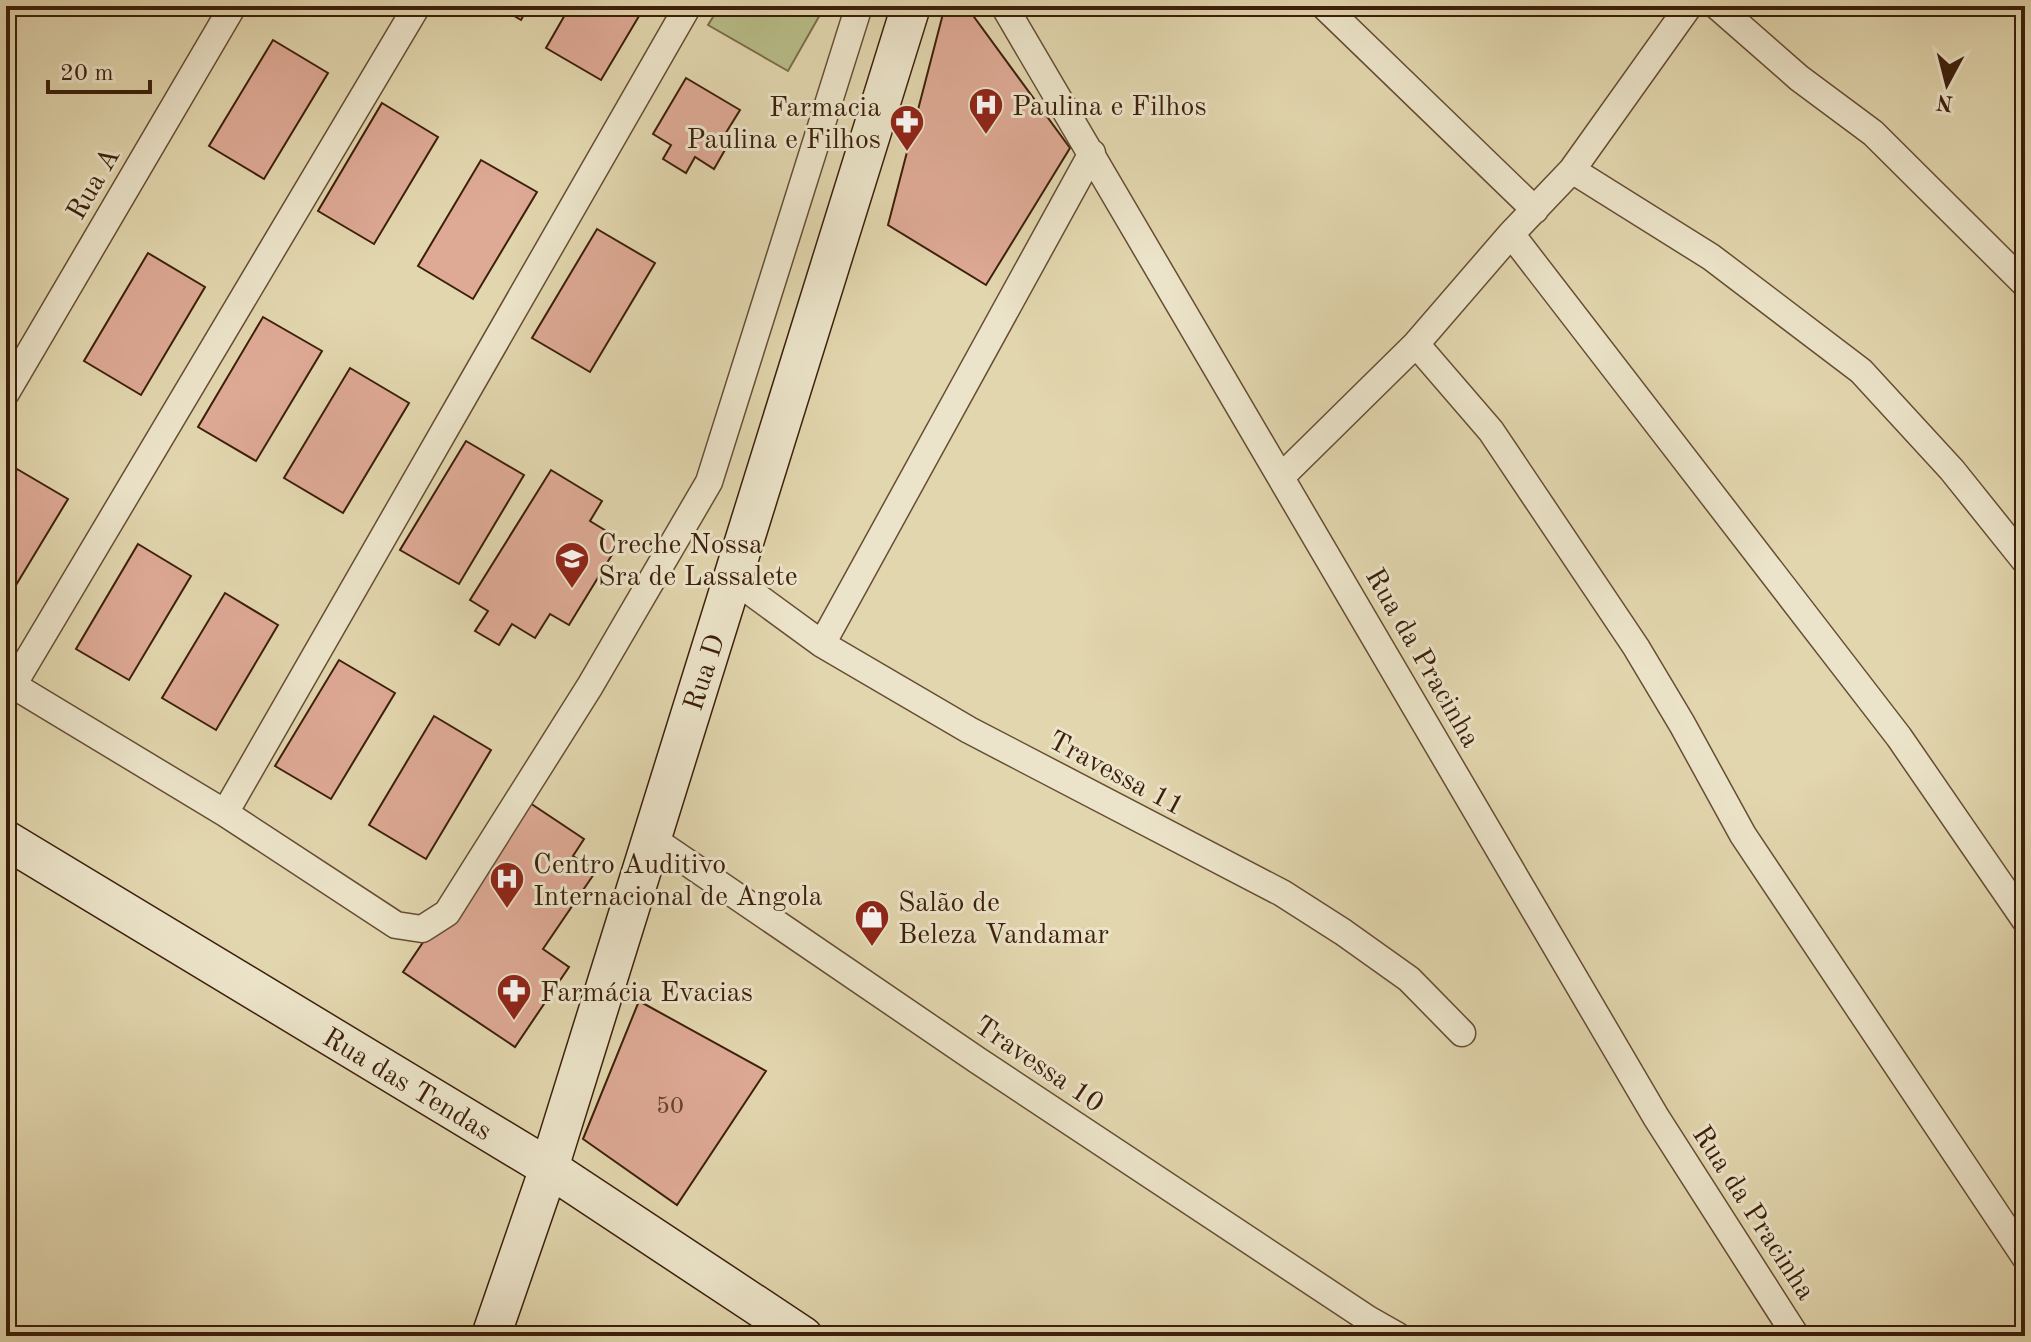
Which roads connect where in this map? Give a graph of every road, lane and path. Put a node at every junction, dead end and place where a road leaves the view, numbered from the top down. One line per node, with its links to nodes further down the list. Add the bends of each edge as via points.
1 (233, 6): 16 (street, Rua A)
2 (417, 6): 21 (street)
3 (688, 6): 22 (street)
4 (859, 6): 22 (street, via 709,482 590,686 447,913 422,929 396,925)
5 (911, 6): 19 (street, Rua D)
6 (1004, 6): 10 (street, Rua da Pracinha)
7 (1324, 6): 12 (street)
8 (1689, 6): 11 (street)
9 (1717, 6): 14 (street, via 1799,78 1873,133)
10 (1092, 153): 17 (street, Rua da Pracinha); 20 (street)
11 (1572, 170): 12 (street); 18 (street, via 1711,257 1861,371 1952,470)
12 (1535, 210): 13 (street)
13 (1511, 234): 15 (street); 25 (street, via 1899,737)
14 (2025, 284)
15 (1416, 344): 17 (street); 28 (street, via 1491,431 1636,647 1743,835)
16 (6, 393)
17 (1281, 477): 33 (street, Rua da Pracinha, via 1656,1117)
18 (2025, 561)
19 (733, 579): 20 (street, Travessa 11); 23 (street, Rua D)
20 (822, 644): 26 (street, Travessa 11, via 969,730 1282,893 1409,979)
21 (9, 683): 22 (street)
22 (225, 813)
23 (650, 837): 27 (street, Rua D); 29 (street, Travessa 10)
24 (6, 840): 27 (street, Rua das Tendas)
25 (2025, 920)
26 (1462, 1033)
27 (549, 1168): 30 (street, Rua D); 31 (street, Rua das Tendas)
28 (2025, 1257)
29 (1363, 1328): 32 (street, Travessa 10)
30 (491, 1336)
31 (803, 1336)
32 (1398, 1336)
33 (1796, 1336)

